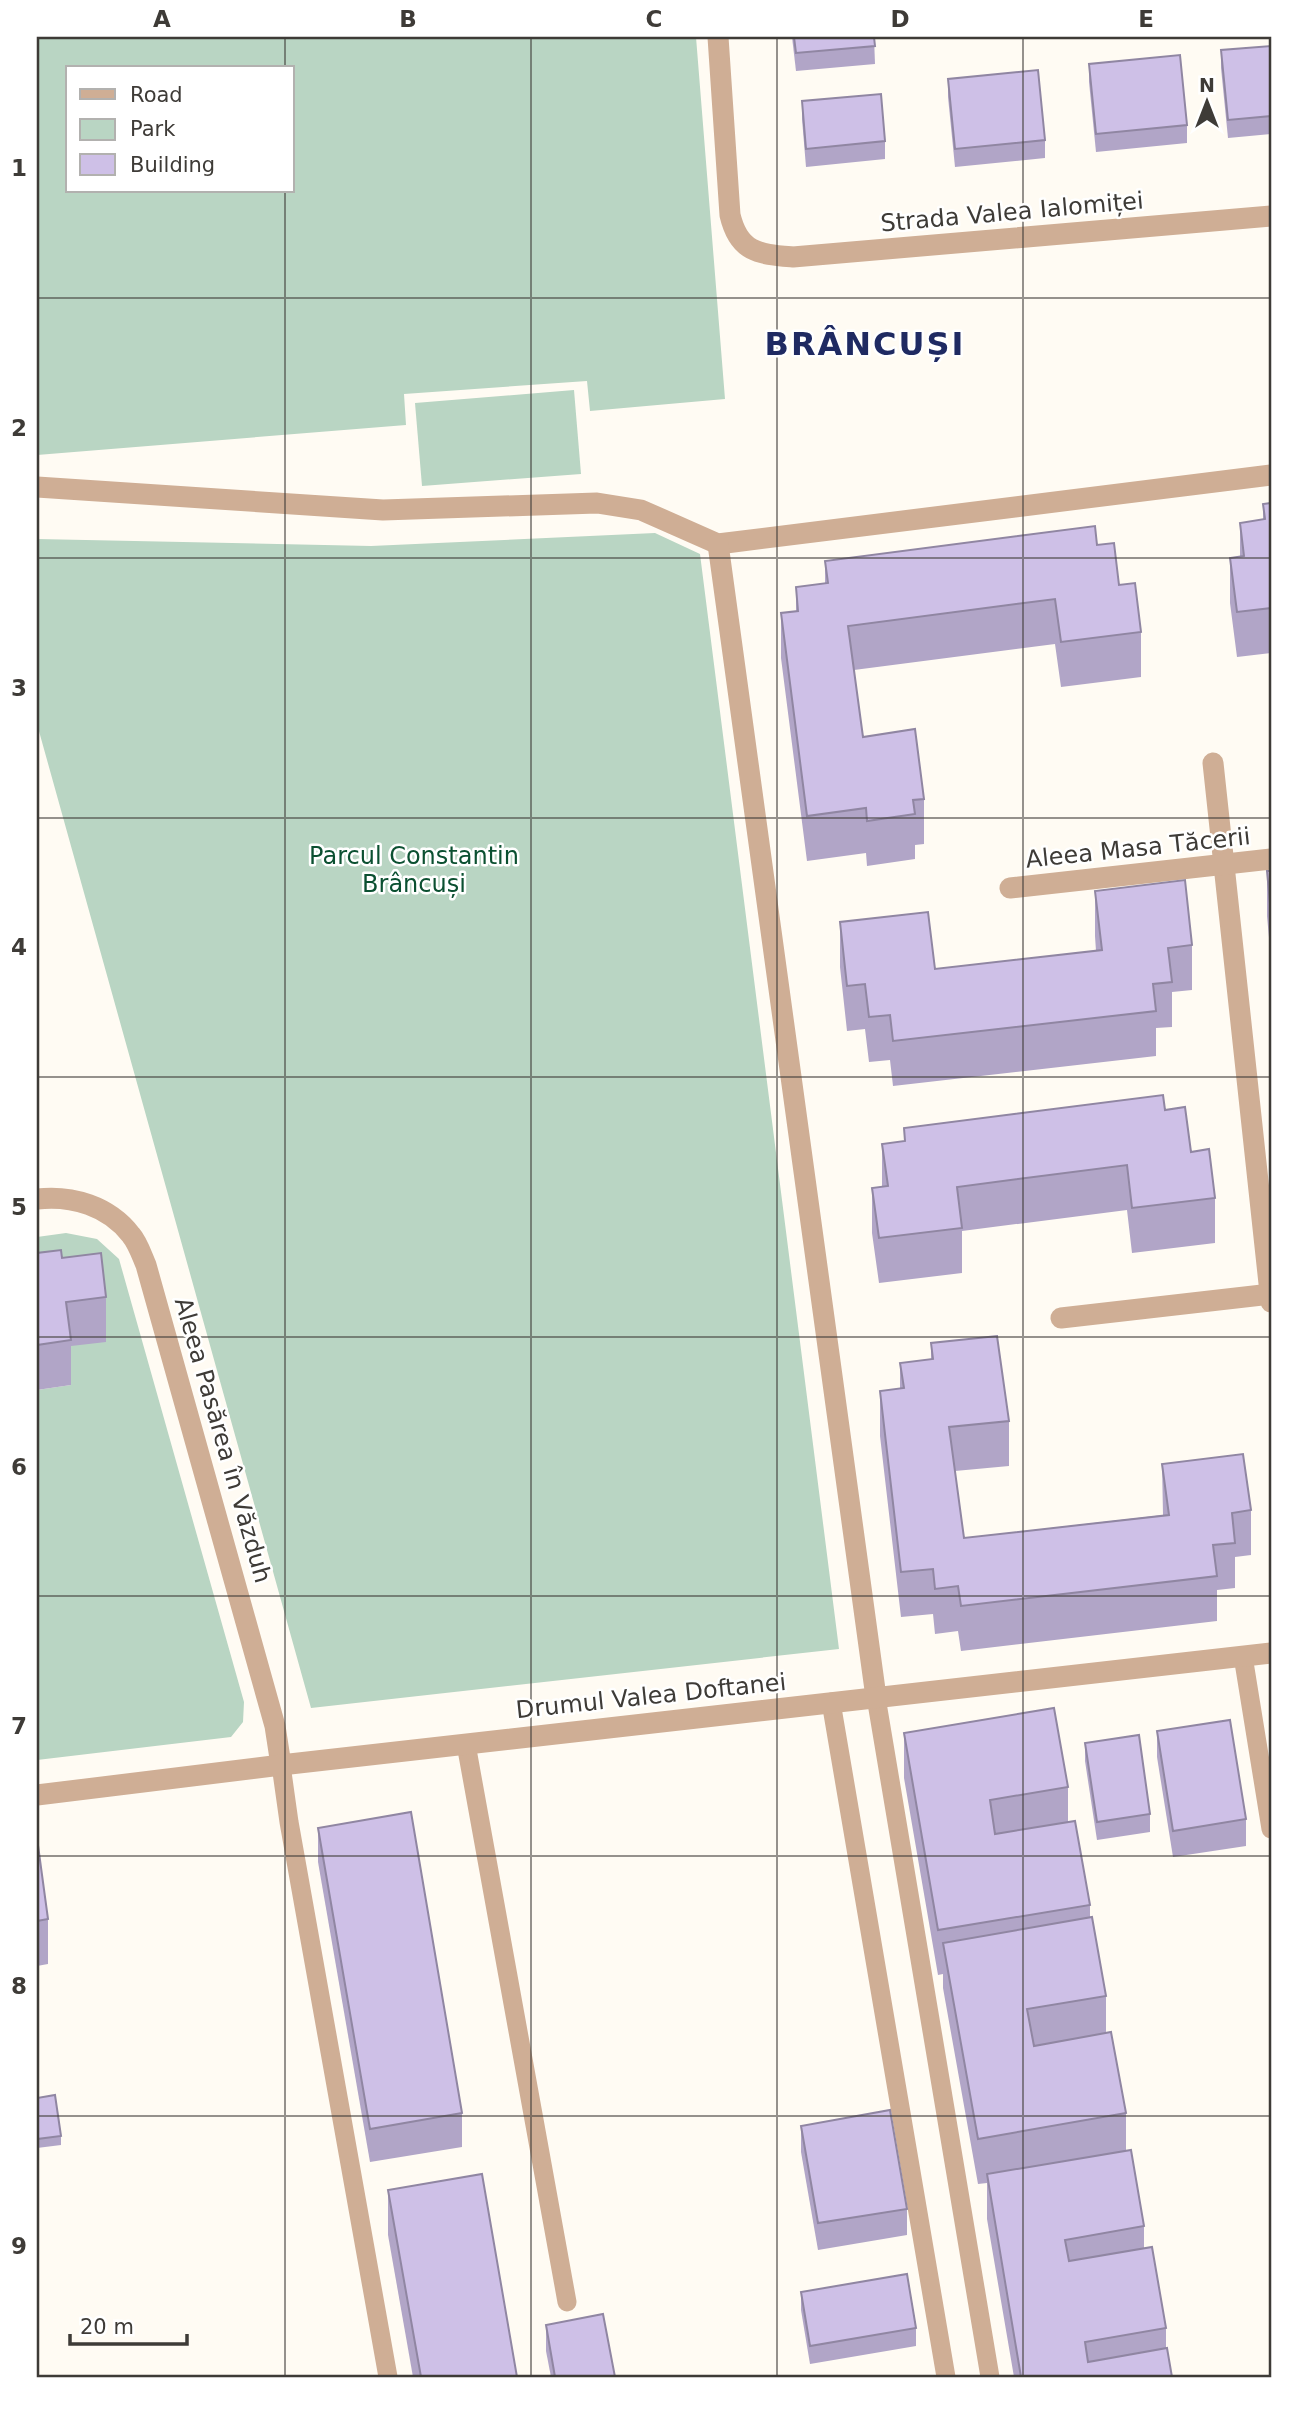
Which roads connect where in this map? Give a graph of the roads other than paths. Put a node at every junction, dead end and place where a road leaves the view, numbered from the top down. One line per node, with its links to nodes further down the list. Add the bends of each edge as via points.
1 (718, 37): 2 (street, Strada Valea Ialomiței, via 730,215 734,233 757,251 793,257)
2 (1271, 216)
3 (1271, 475): 5 (street)
4 (37, 487): 5 (street, via 383,510 597,503 641,510)
5 (718, 544): 15 (street)
6 (1213, 763): 8 (street)
7 (1271, 859): 8 (street, Aleea Masa Tăcerii)
8 (1225, 864): 9 (street, Aleea Masa Tăcerii); 11 (street)
9 (1010, 888)
10 (37, 1199): 18 (street, Aleea Pasărea în Văzduh, via 73,1199 97,1207 132,1236 146,1265 268,1699)
11 (1271, 1296): 12 (street)
12 (1061, 1318)
13 (1271, 1653): 14 (street, Drumul Valea Doftanei)
14 (1243, 1656): 15 (street, Drumul Valea Doftanei); 20 (lane)
15 (876, 1697): 16 (street, Drumul Valea Doftanei); 24 (lane)
16 (831, 1702): 17 (street, Drumul Valea Doftanei); 23 (lane)
17 (466, 1744): 18 (street, Drumul Valea Doftanei); 21 (lane)
18 (281, 1765): 19 (street, Drumul Valea Doftanei); 22 (lane)
19 (37, 1795)
20 (1271, 1829)
21 (567, 2302)
22 (388, 2377)
23 (946, 2377)
24 (990, 2377)

